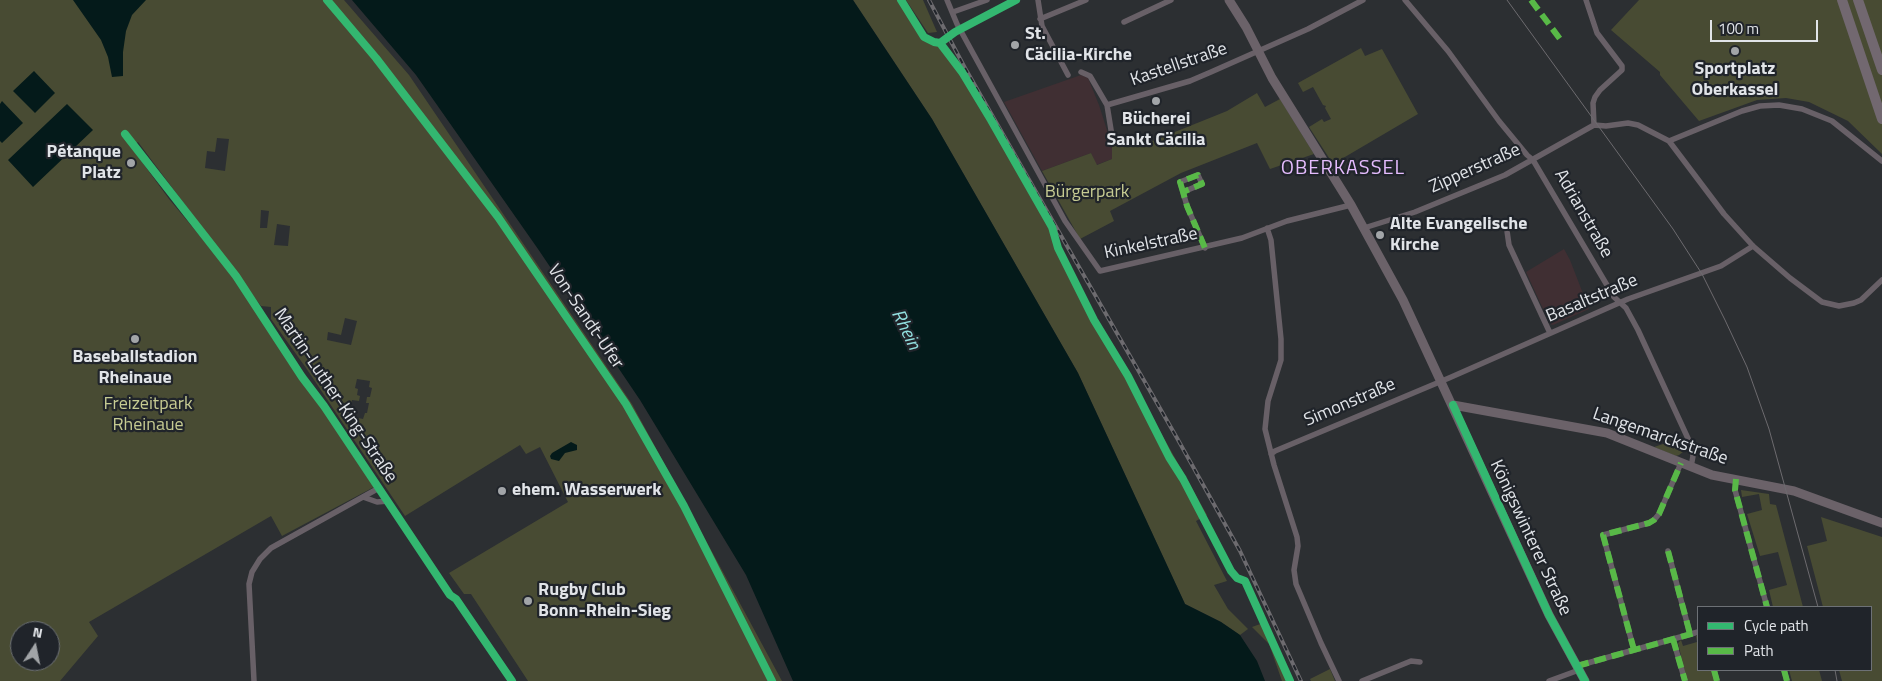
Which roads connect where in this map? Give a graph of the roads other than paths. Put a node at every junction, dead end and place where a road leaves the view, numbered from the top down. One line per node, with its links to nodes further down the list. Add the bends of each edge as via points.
1 (947, 0): 12 (street, Kinkelstraße)
2 (986, 0): 12 (street)
3 (1038, 0): 13 (street)
4 (1086, 0): 13 (street)
5 (1171, 0): 14 (street)
6 (1230, 0): 15 (main road, Königswinterer Straße)
7 (1363, 0): 15 (street, Kastellstraße)
8 (1405, 0): 25 (street, Adrianstraße)
9 (1586, 0): 21 (street, via 1597,33 1622,66 1622,70 1595,97)
10 (1842, 0): 20 (highway)
11 (1858, 0): 16 (highway)
12 (953, 12): 33 (street, Kinkelstraße, via 1065,221 1100,271)
13 (1040, 19): 18 (street)
14 (1124, 22)
15 (1259, 52): 19 (street, Kastellstraße, via 1190,80); 28 (main road, Königswinterer Straße)
16 (1882, 70)
17 (1081, 72): 19 (street, via 1090,76)
18 (1068, 75)
19 (1107, 105): 23 (street)
20 (1882, 118)
21 (1594, 125): 24 (street, via 1638,125); 25 (street, Zipperstraße)
22 (125, 134): 43 (street, Martin-Luther-King-Straße, via 236,276)
23 (1112, 136)
24 (1669, 141): 26 (street, via 1742,111 1760,106 1779,106 1802,109 1832,121); 32 (street, via 1724,214)
25 (1533, 160): 30 (street, Zipperstraße, via 1415,212); 35 (street, Adrianstraße)
26 (1882, 161)
27 (1183, 192): 33 (street)
28 (1351, 205): 29 (street, Kinkelstraße); 30 (main road, Königswinterer Straße)
29 (1267, 228): 33 (street, Kinkelstraße); 39 (street, via 1271,240 1281,360 1265,419)
30 (1364, 228): 37 (main road, Königswinterer Straße)
31 (1507, 231): 36 (street, via 1509,245)
32 (1753, 246): 34 (street, via 1804,289 1822,302 1833,305 1861,300); 35 (street, Basaltstraße, via 1721,266)
33 (1205, 248)
34 (1882, 280)
35 (1620, 303): 36 (street, Basaltstraße); 41 (street, Adrianstraße, via 1638,330 1682,426 1693,456)
36 (1550, 332): 37 (street, Basaltstraße)
37 (1442, 381): 38 (main road, Königswinterer Straße); 39 (street, Simonstraße)
38 (1453, 405): 40 (main road, Langemarckstraße, via 1607,434); 54 (main road, Königswinterer Straße, via 1549,615)
39 (1271, 454): 57 (street, via 1297,537 1296,584)
40 (1681, 463): 41 (main road, Langemarckstraße); 52 (street, via 1654,520 1603,535)
41 (1691, 467): 42 (main road, Langemarckstraße)
42 (1736, 479): 46 (main road, Langemarckstraße, via 1794,491); 48 (street, via 1735,490)
43 (379, 488): 44 (street); 45 (street, Martin-Luther-King-Straße)
44 (363, 497): 45 (street, via 377,502); 55 (street, via 272,548 252,572 249,590)
45 (388, 501): 56 (street, Martin-Luther-King-Straße)
46 (1882, 524)
47 (1668, 551): 50 (street)
48 (1767, 606)
49 (1697, 632): 50 (street)
50 (1690, 634): 51 (street)
51 (1673, 639): 52 (street); 61 (street)
52 (1634, 650): 54 (street)
53 (1420, 662): 58 (street, via 1411,661)
54 (1578, 668): 59 (street); 60 (main road, Königswinterer Straße)
55 (254, 681)
56 (512, 681)
57 (1339, 681)
58 (1362, 681)
59 (1549, 681)
60 (1585, 681)
61 (1685, 681)

